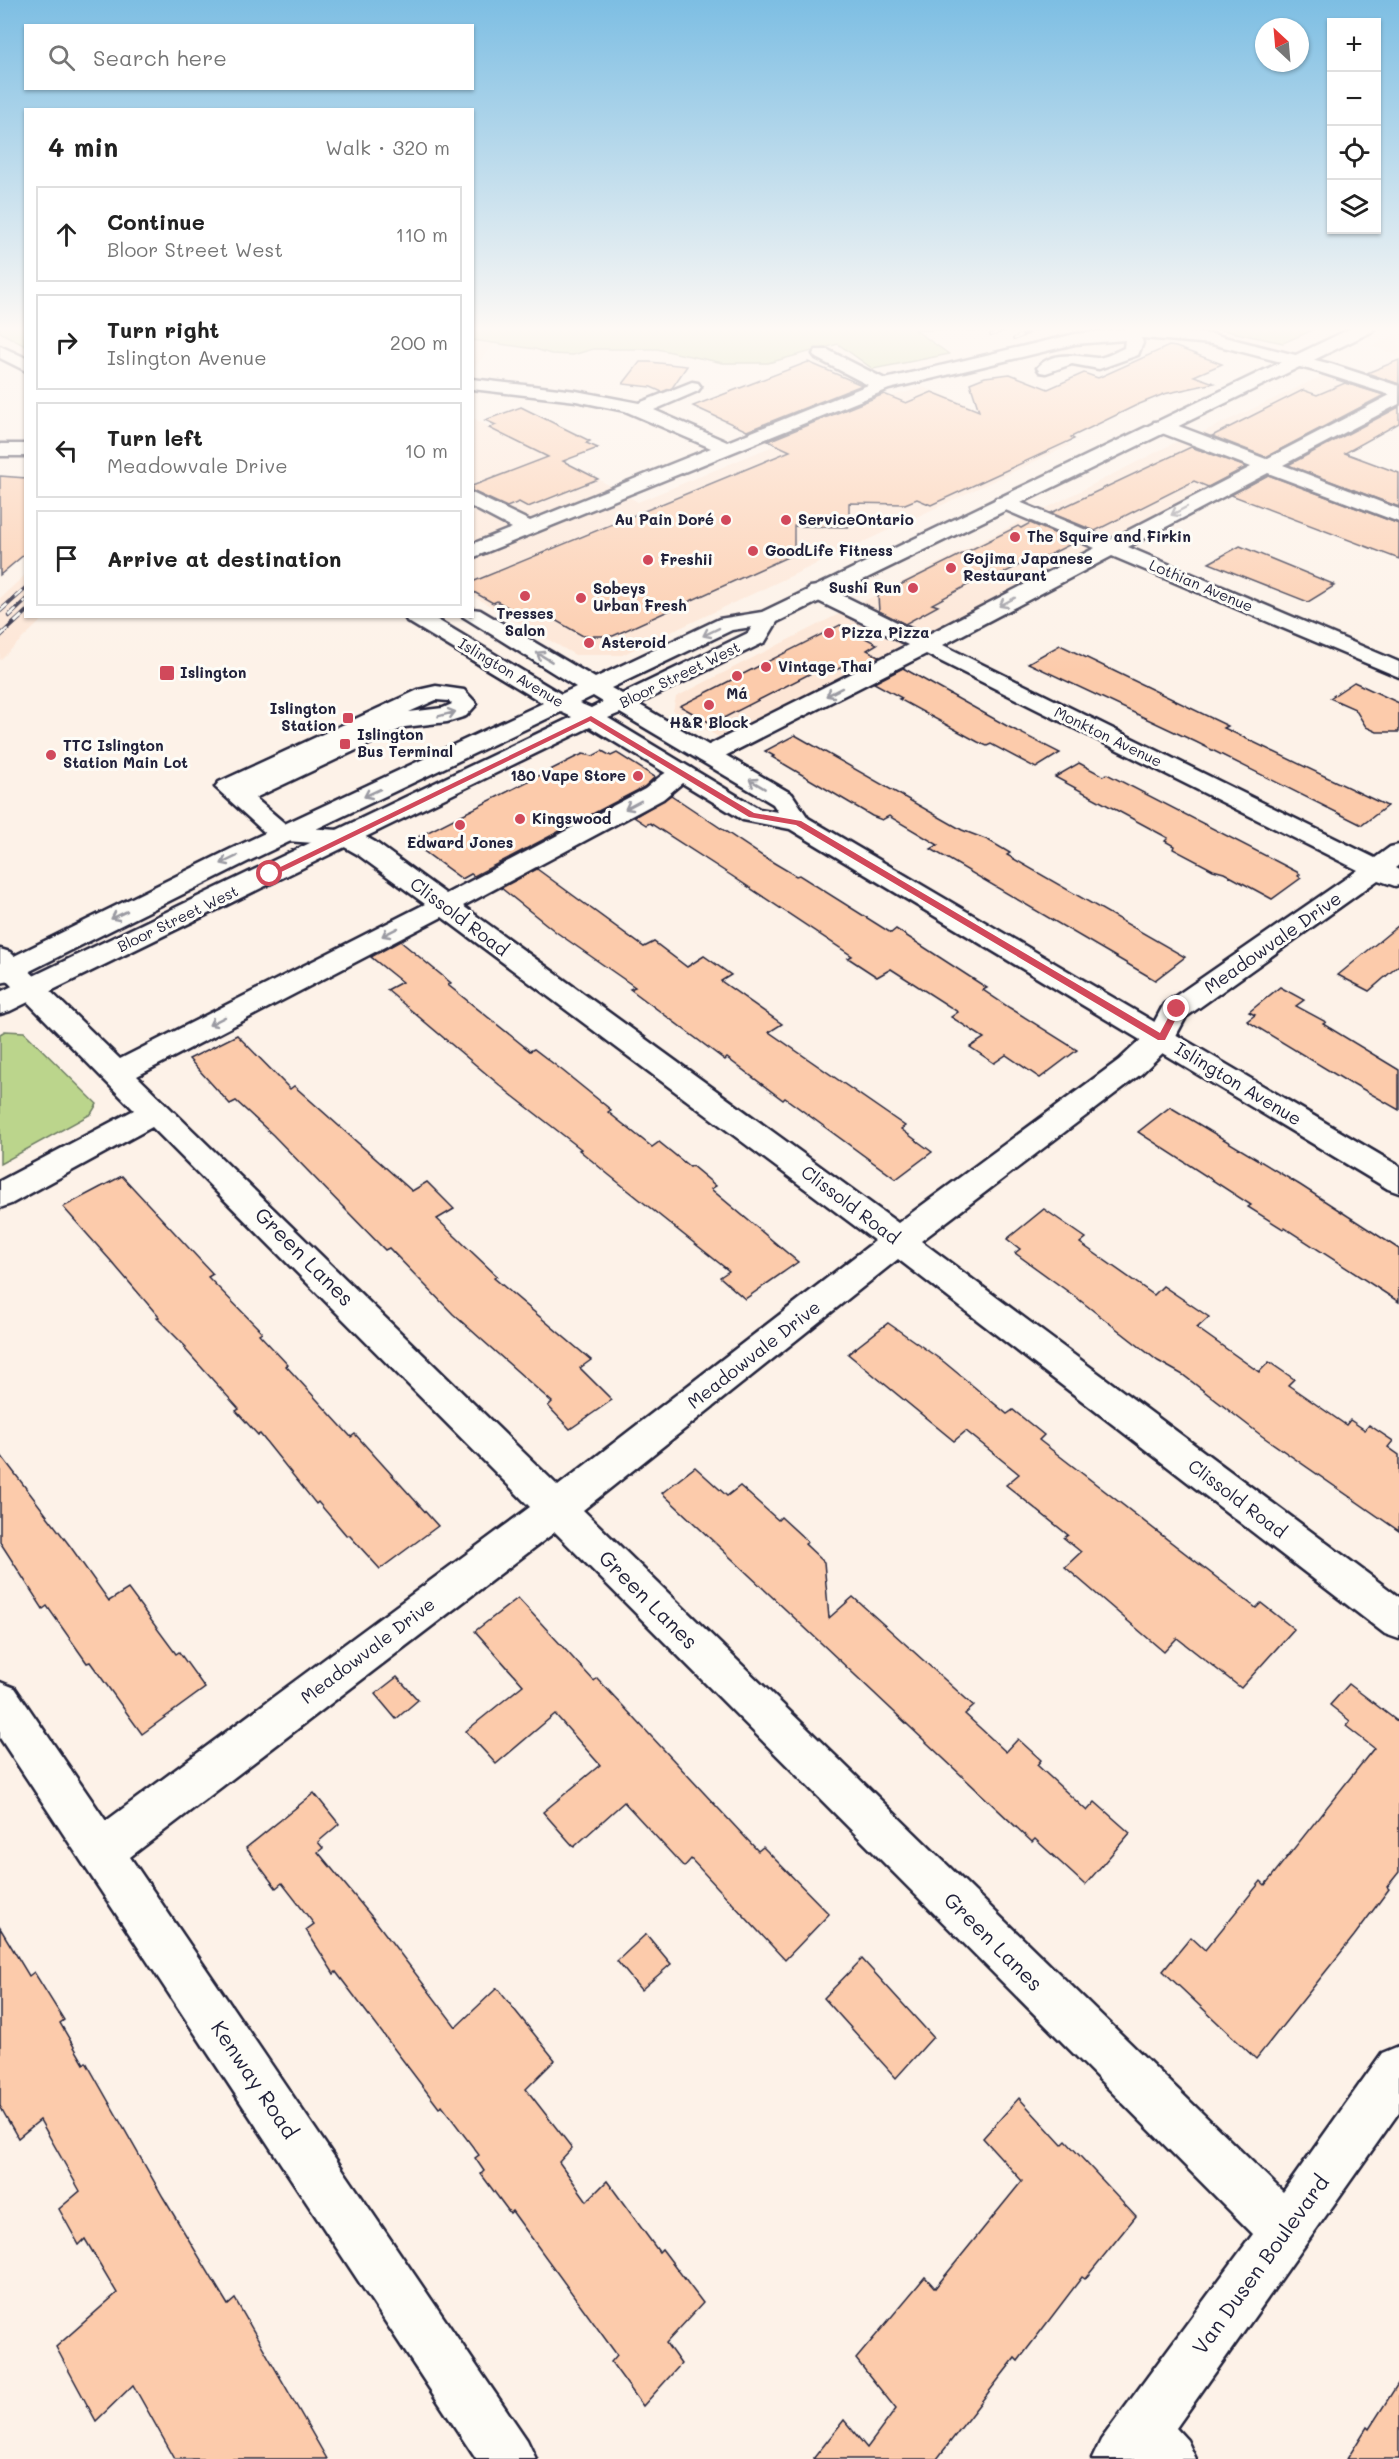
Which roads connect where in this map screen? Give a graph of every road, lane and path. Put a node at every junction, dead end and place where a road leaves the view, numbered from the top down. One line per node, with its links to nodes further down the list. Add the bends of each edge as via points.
1 (712, 442): 6 (street)
2 (742, 442): 6 (street)
3 (1128, 442): 11 (street, Bloor Street West)
4 (1202, 442): 9 (street)
5 (1313, 442): 9 (street)
6 (726, 448): 13 (street)
7 (0, 450): 8 (street)
8 (24, 450)
9 (1266, 466): 12 (street); 14 (street, one-way to 14)
10 (474, 500): 13 (street)
11 (1003, 502): 14 (street, Lothian Avenue); 16 (street, Bloor Street West)
12 (1399, 516)
13 (530, 529): 15 (street)
14 (1109, 548): 21 (street, one-way to 21); 22 (street, Lothian Avenue)
15 (474, 551)
16 (818, 592): 18 (street, Bloor Street West); 21 (street, Monkton Avenue)
17 (419, 618): 20 (street, Islington Avenue)
18 (768, 618): 23 (street, Bloor Street West, one-way to 23, via 727,624); 25 (street, Bloor Street West, via 757,637)
19 (479, 619): 20 (street); 23 (street, Islington Avenue, one-way to 19)
20 (451, 637): 24 (street, Islington Avenue)
21 (924, 646): 27 (street, one-way to 27); 33 (street, Monkton Avenue)
22 (1399, 670)
23 (594, 688): 24 (street, Bloor Street West); 25 (street, Islington Avenue)
24 (561, 703): 26 (street, Islington Avenue); 31 (street, Bloor Street West, one-way to 31)
25 (621, 704): 26 (street, Bloor Street West); 27 (street, Islington Avenue)
26 (591, 718): 28 (street, Islington Avenue); 32 (street, Bloor Street West)
27 (708, 755): 30 (street, Islington Avenue, one-way to 27, via 783,799)
28 (681, 774): 30 (street, Islington Avenue, via 752,815); 34 (street, one-way to 34, via 654,794)
29 (233, 792): 29 (street, one-way to 29, via 400,720 447,715 465,704 456,694 426,695); 31 (street)
30 (798, 823): 38 (street, Islington Avenue)
31 (282, 835): 32 (street, Clissold Road); 35 (street, Bloor Street West, one-way to 35)
32 (346, 837): 34 (street, Clissold Road); 36 (street, Bloor Street West)
33 (1392, 868): 38 (street, Meadowvale Drive, via 1174,1011)
34 (442, 906): 39 (street, one-way to 39); 43 (street, Clissold Road)
35 (3, 967): 36 (street, Green Lanes)
36 (32, 990): 37 (street, Bloor Street West); 39 (street, Green Lanes)
37 (0, 1004)
38 (1161, 1038): 41 (street, Islington Avenue); 43 (street, Meadowvale Drive, via 1130,1067)
39 (117, 1073): 40 (street, Green Lanes)
40 (157, 1112): 42 (street); 44 (street, Green Lanes)
41 (1399, 1181)
42 (0, 1196)
43 (899, 1240): 44 (street, Meadowvale Drive); 45 (street, Clissold Road)
44 (557, 1509): 47 (street, Meadowvale Drive); 49 (street, Green Lanes)
45 (1399, 1620)
46 (0, 1702): 47 (street, Kenway Road)
47 (101, 1852): 51 (street, Kenway Road)
48 (1399, 2070): 49 (street, Van Dusen Boulevard)
49 (1286, 2231): 50 (street, Van Dusen Boulevard)
50 (1143, 2450)
51 (508, 2459)

